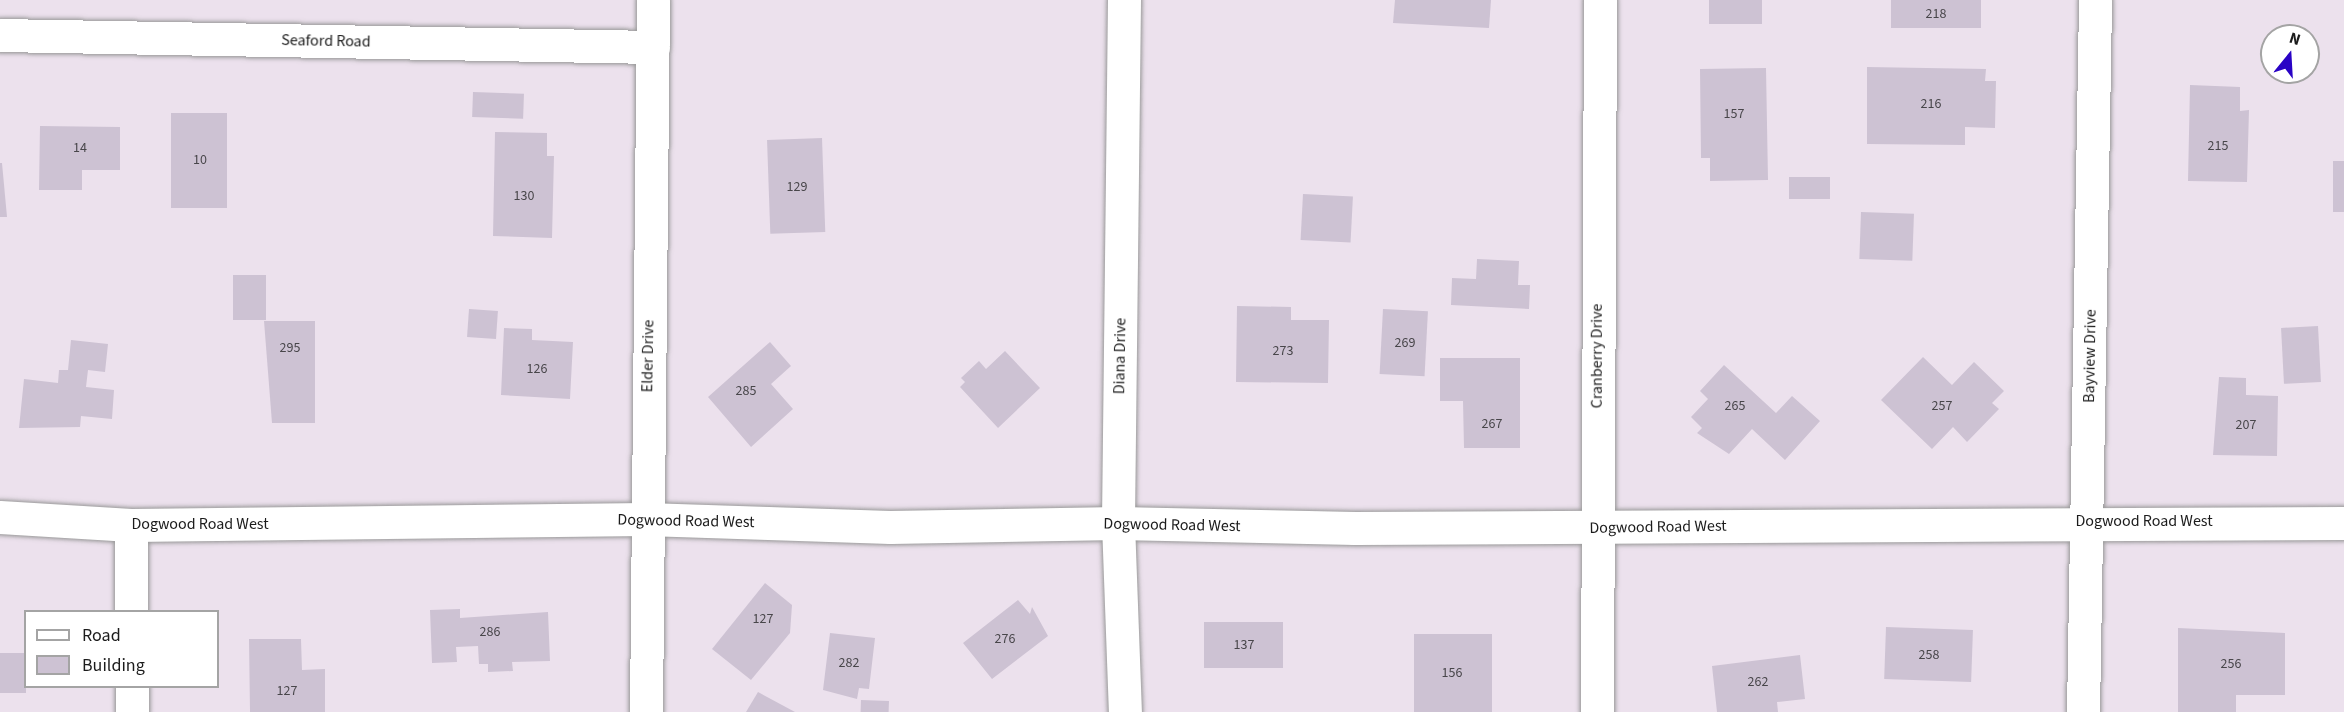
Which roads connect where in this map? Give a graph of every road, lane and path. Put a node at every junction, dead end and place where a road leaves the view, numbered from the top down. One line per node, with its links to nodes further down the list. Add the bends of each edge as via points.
1 (653, 0): 6 (street, Elder Drive)
2 (1124, 0): 10 (street, Diana Drive)
3 (1600, 0): 13 (street, Cranberry Drive)
4 (2095, 0): 9 (street, Bayview Drive)
5 (0, 34): 6 (street, Seaford Road)
6 (653, 47): 8 (street, Elder Drive)
7 (0, 517): 12 (street, Dogwood Road West)
8 (646, 519): 10 (street, Dogwood Road West, via 890,527); 12 (street, Dogwood Road West); 17 (street, Elder Drive)
9 (2087, 520): 11 (street, Dogwood Road West); 13 (street, Dogwood Road West); 20 (street, Bayview Drive)
10 (1118, 523): 13 (street, Dogwood Road West); 18 (street, Diana Drive)
11 (2344, 523)
12 (131, 525): 14 (street)
13 (1596, 528): 19 (street, Cranberry Drive)
14 (131, 610)
15 (132, 688): 16 (street)
16 (132, 712)
17 (646, 712)
18 (1125, 712)
19 (1597, 712)
20 (2083, 712)

